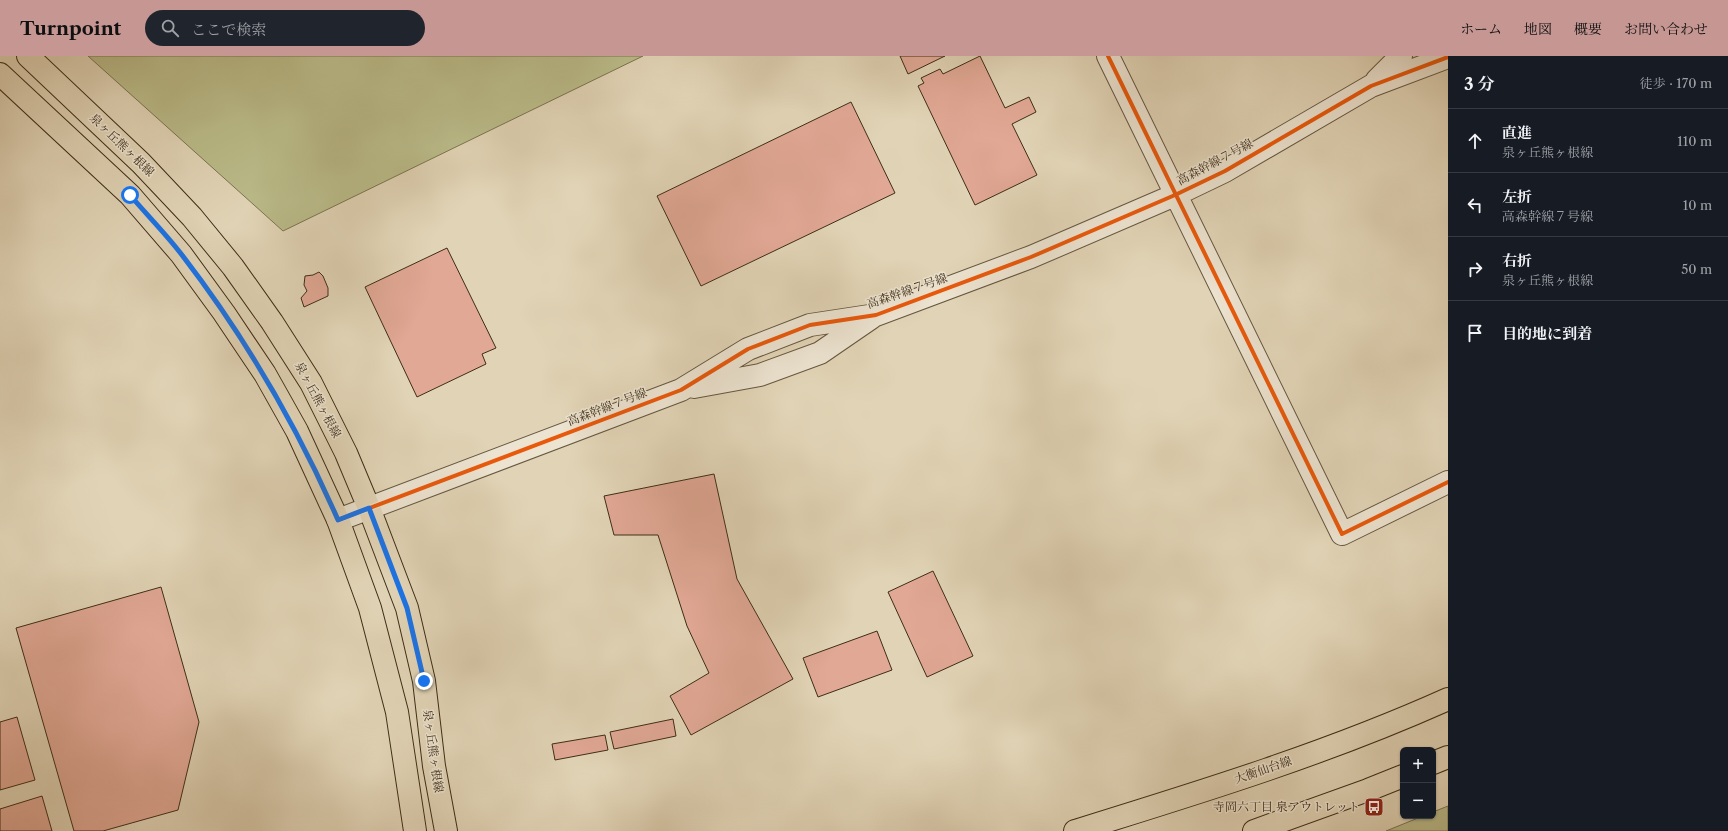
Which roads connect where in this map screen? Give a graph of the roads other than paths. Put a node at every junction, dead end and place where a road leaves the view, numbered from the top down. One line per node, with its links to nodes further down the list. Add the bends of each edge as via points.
1 (28, 56): 11 (main road, 泉ヶ丘熊ヶ根線, via 142,162 233,267 311,384 346,453)
2 (1108, 56): 7 (street)
3 (1401, 56): 6 (street, 高森幹線７号線)
4 (1448, 57): 6 (street, 高森幹線７号線)
5 (0, 74): 12 (main road, via 130,195 181,254 265,374 297,431)
6 (1371, 86): 7 (street, 高森幹線７号線, via 1225,171)
7 (1175, 195): 8 (street, 高森幹線７号線, via 1030,257); 10 (street, via 1342,534)
8 (876, 315): 9 (street, 高森幹線７号線, via 810,325 748,349); 9 (street, 高森幹線７号線, via 820,353 760,375)
9 (681, 390): 11 (street, 高森幹線７号線)
10 (1448, 482)
11 (369, 508): 12 (street, 高森幹線７号線); 18 (main road, 泉ヶ丘熊ヶ根線, via 407,608 424,681 434,766)
12 (338, 520): 17 (main road, via 383,652 397,712)
13 (1448, 698): 19 (main road, 大衡仙台線, via 1403,719 1292,760)
14 (1448, 757): 15 (main road)
15 (1436, 762)
16 (1400, 777): 20 (main road)
17 (415, 831)
18 (446, 831)
19 (1075, 831)
20 (1254, 831)

